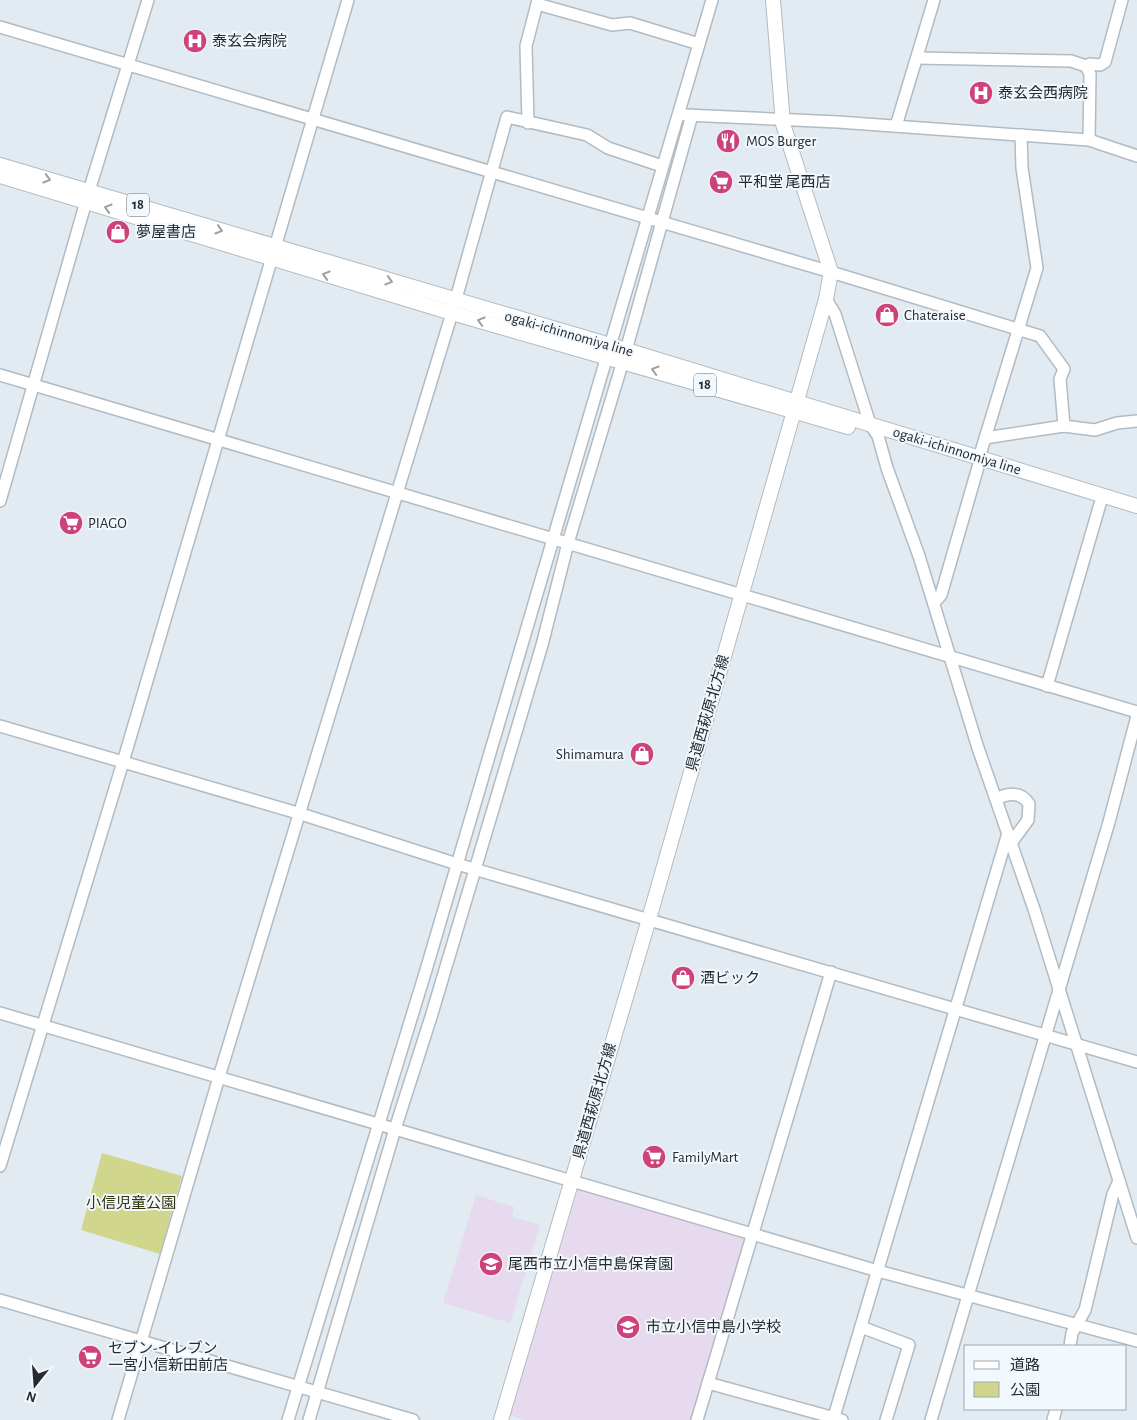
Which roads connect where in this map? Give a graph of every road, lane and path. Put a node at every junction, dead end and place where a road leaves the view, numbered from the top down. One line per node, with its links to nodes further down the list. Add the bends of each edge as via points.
1 (148, 0): 11 (street)
2 (348, 0): 16 (street)
3 (712, 0): 9 (street)
4 (773, 0): 15 (main road, 県道西萩原北方線)
5 (934, 0): 10 (street)
6 (1122, 0): 12 (street, via 1105,62)
7 (538, 2): 9 (street, via 612,25 630,23); 17 (street, via 526,46)
8 (0, 27): 11 (street)
9 (699, 44): 13 (street)
10 (917, 58): 12 (street, via 1071,61); 18 (street)
11 (127, 66): 16 (street); 26 (street)
12 (1086, 66): 20 (street, via 1090,74)
13 (677, 114): 14 (street); 23 (street)
14 (692, 115): 15 (street); 28 (street)
15 (782, 119): 18 (street); 30 (main road, 県道西萩原北方線)
16 (312, 120): 24 (street); 29 (street)
17 (528, 123): 23 (street, via 587,135 608,148); 24 (street, via 507,118)
18 (896, 126): 19 (street)
19 (1021, 136): 20 (street); 33 (street, via 1022,168 1037,268)
20 (1089, 140): 21 (street)
21 (1137, 156)
22 (0, 165): 26 (main road, ogaki-ichinnomiya line / 18, one-way to 26)
23 (662, 166): 27 (street)
24 (492, 174): 27 (street); 32 (street)
25 (0, 176): 26 (main road, ogaki-ichinnomiya line / 18)
26 (88, 196): 29 (main road, ogaki-ichinnomiya line / 18); 37 (street)
27 (647, 218): 28 (street); 34 (street)
28 (661, 222): 30 (street); 35 (street)
29 (274, 253): 32 (main road, ogaki-ichinnomiya line / 18); 44 (street)
30 (831, 272): 31 (main road, 県道西萩原北方線); 33 (street)
31 (826, 299): 38 (main road, 県道西萩原北方線); 40 (street, via 835,314)
32 (453, 306): 34 (main road, ogaki-ichinnomiya line / 18); 46 (street)
33 (1018, 329): 41 (street, via 1040,336 1064,369 1060,379); 43 (street)
34 (608, 351): 35 (main road, ogaki-ichinnomiya line / 18); 51 (street)
35 (624, 356): 38 (main road, ogaki-ichinnomiya line / 18); 52 (street)
36 (0, 375): 37 (street)
37 (33, 384): 44 (street); 47 (street)
38 (795, 406): 40 (main road, ogaki-ichinnomiya line / 18); 42 (main road, ogaki-ichinnomiya line / 18); 53 (main road, 県道西萩原北方線)
39 (1137, 421): 41 (street, via 1095,430)
40 (870, 424): 42 (street); 45 (main road, ogaki-ichinnomiya line / 18)
41 (1064, 426): 43 (street)
42 (878, 436): 45 (main road, ogaki-ichinnomiya line / 18); 54 (street)
43 (985, 438): 45 (street)
44 (217, 439): 46 (street); 59 (street)
45 (978, 463): 48 (main road, ogaki-ichinnomiya line / 18); 49 (main road, ogaki-ichinnomiya line / 18); 54 (street, via 941,595)
46 (396, 491): 51 (street); 61 (street)
47 (0, 501)
48 (1100, 504): 50 (main road, ogaki-ichinnomiya line / 18); 56 (street)
49 (1137, 506)
50 (1137, 515)
51 (553, 539): 52 (street); 63 (street)
52 (568, 544): 53 (street); 64 (street, via 542,646)
53 (742, 595): 55 (street); 65 (main road, 県道西萩原北方線)
54 (934, 603): 55 (street)
55 (950, 656): 56 (street); 60 (street)
56 (1047, 686): 57 (street)
57 (1137, 714): 67 (street)
58 (0, 726): 59 (street)
59 (123, 762): 61 (street); 70 (street)
60 (996, 799): 62 (street); 62 (street, via 1005,794 1015,795 1026,799 1029,804 1028,820)
61 (300, 814): 63 (street); 74 (street)
62 (1009, 838): 67 (street); 68 (street)
63 (457, 864): 64 (street); 75 (street)
64 (476, 869): 65 (street); 76 (street)
65 (649, 919): 66 (street); 78 (main road, 県道西萩原北方線)
66 (831, 972): 68 (street); 80 (street)
67 (1059, 990): 71 (street); 72 (street)
68 (956, 1008): 71 (street); 82 (street)
69 (0, 1013): 70 (street)
70 (43, 1025): 74 (street); 77 (street)
71 (1046, 1034): 72 (street); 83 (street)
72 (1076, 1043): 73 (street); 79 (street)
73 (1137, 1062)
74 (219, 1077): 75 (street); 87 (street)
75 (378, 1124): 76 (street); 91 (street)
76 (395, 1129): 78 (street); 92 (street)
77 (0, 1166)
78 (571, 1180): 80 (street); 98 (main road, 県道西萩原北方線)
79 (1119, 1181): 81 (street); 85 (street, via 1085,1310)
80 (752, 1234): 82 (street); 90 (street)
81 (1137, 1238)
82 (878, 1271): 83 (street); 86 (street)
83 (969, 1294): 85 (street); 101 (street)
84 (0, 1300): 87 (street)
85 (1076, 1323): 88 (street); 89 (street)
86 (861, 1327): 93 (street); 100 (street, via 909,1345)
87 (142, 1341): 91 (street); 94 (street)
88 (1137, 1341)
89 (1070, 1345)
90 (708, 1383): 93 (street); 99 (street)
91 (297, 1388): 92 (street); 95 (street)
92 (317, 1391): 96 (street); 97 (street)
93 (836, 1419)
94 (118, 1420)
95 (288, 1420)
96 (309, 1420)
97 (413, 1420)
98 (500, 1420)
99 (697, 1420)
100 (886, 1420)
101 (931, 1420)

